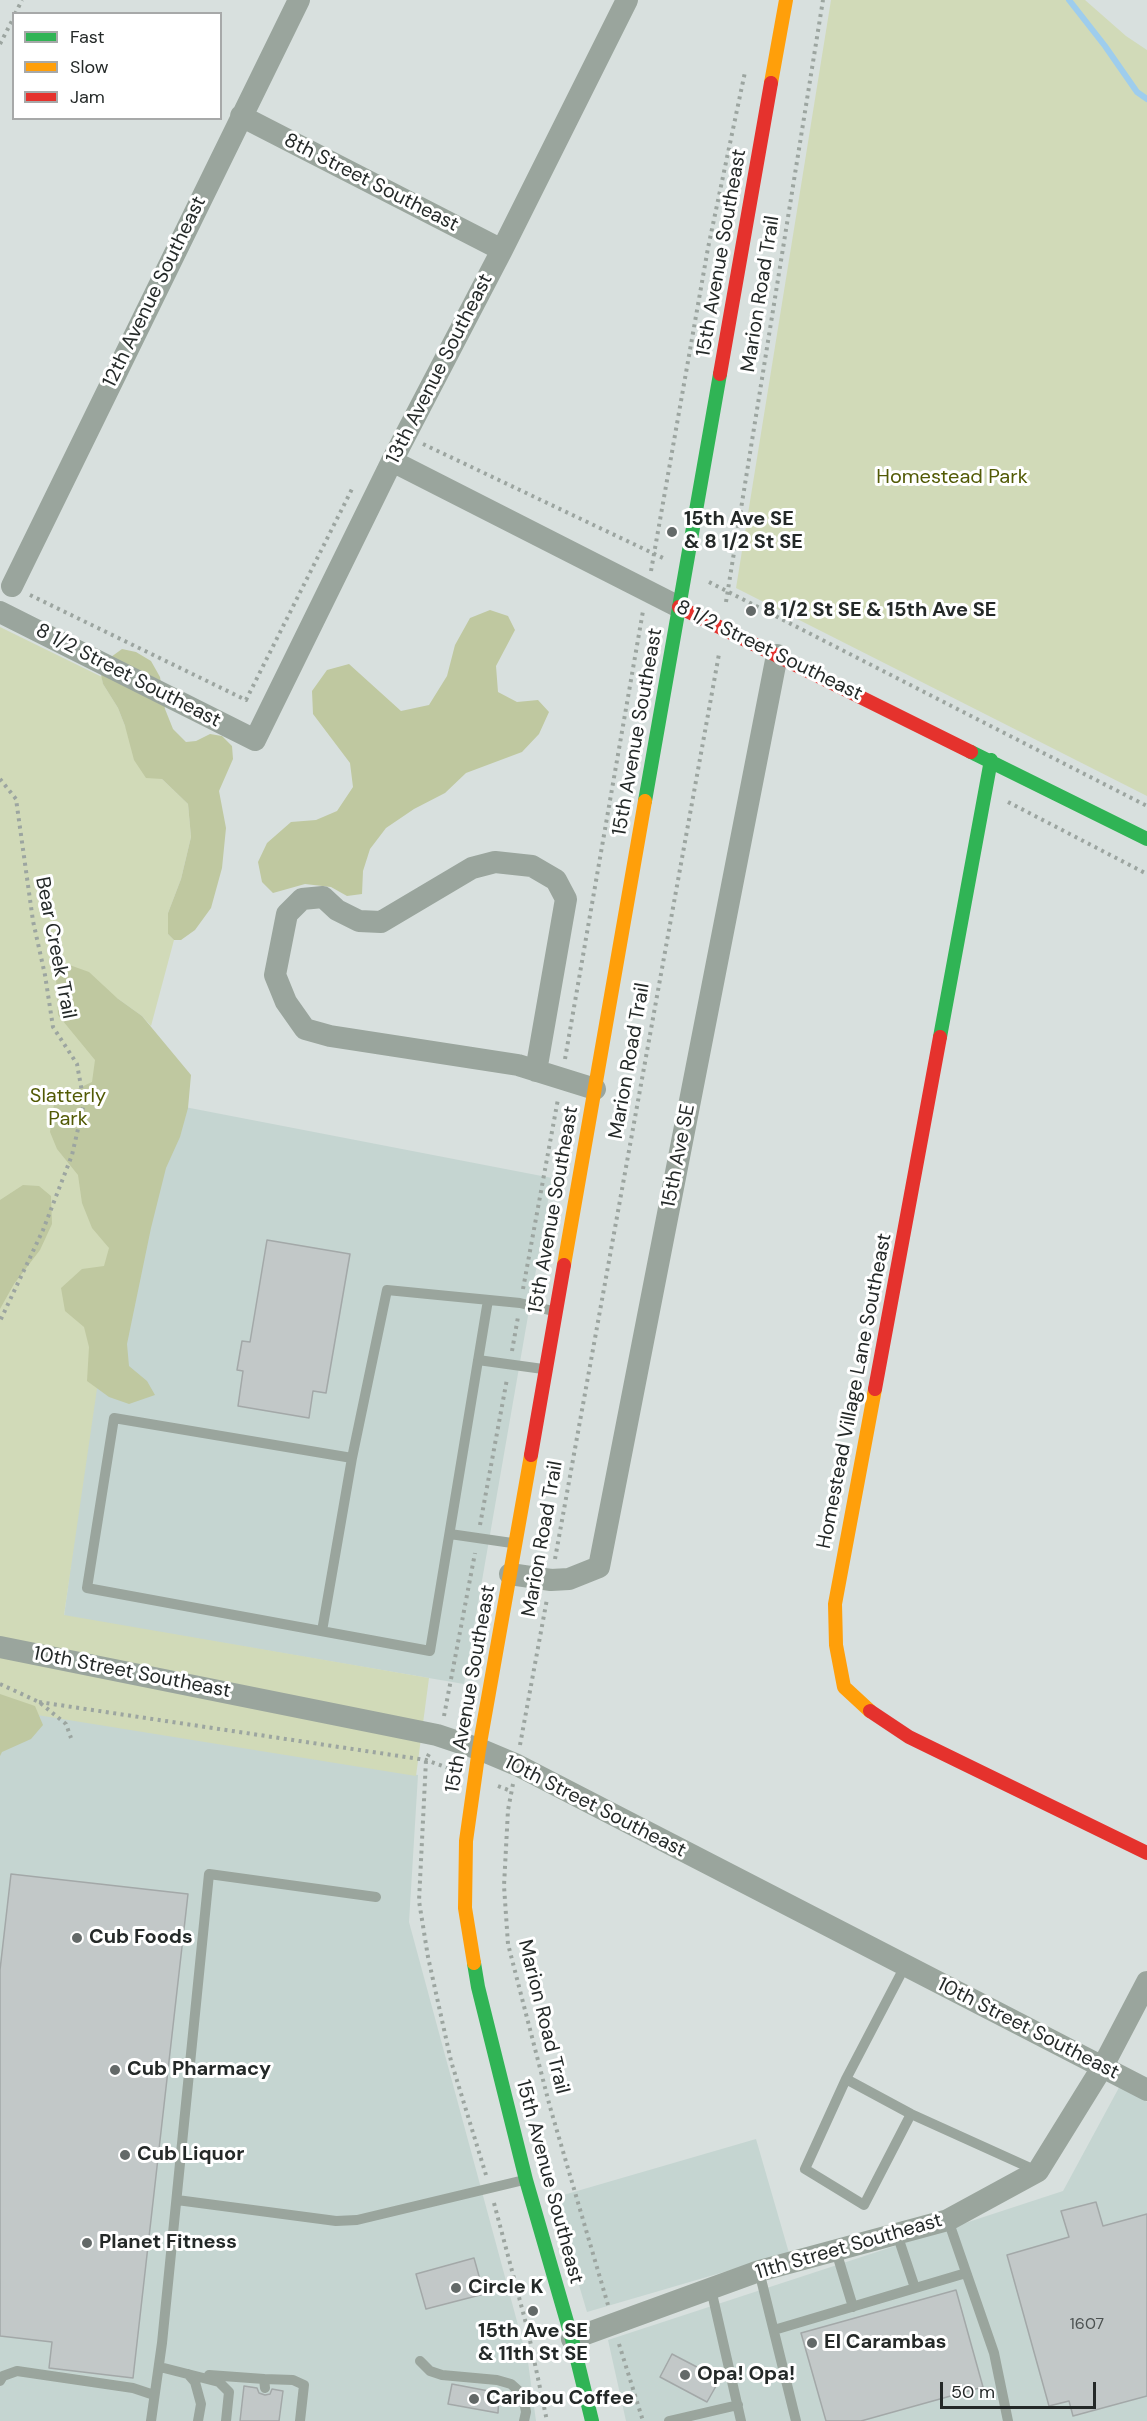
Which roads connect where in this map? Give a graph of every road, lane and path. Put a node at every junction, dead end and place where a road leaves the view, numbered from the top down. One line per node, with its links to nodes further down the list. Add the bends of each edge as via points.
1 (299, 0): 8 (street, 12th Avenue Southeast)
2 (627, 0): 9 (street, 13th Avenue Southeast)
3 (786, 0): 14 (main road, 15th Avenue Southeast)
4 (823, 0): 23 (path, Marion Road Trail, via 728,592)
5 (12, 19): 6 (path)
6 (0, 44)
7 (745, 70): 10 (path, via 708,248 655,553)
8 (241, 116): 9 (street, 8th Street Southeast); 13 (street, 12th Avenue Southeast)
9 (502, 250): 11 (street, 13th Avenue Southeast)
10 (433, 448)
11 (392, 461): 14 (street, 8 1/2 Street Southeast); 19 (street, 13th Avenue Southeast)
12 (352, 488): 13 (path, via 246,700)
13 (12, 586)
14 (679, 607): 18 (main road, 8 1/2 Street Southeast); 28 (main road, 15th Avenue Southeast)
15 (0, 612): 19 (street, 8 1/2 Street Southeast)
16 (643, 612): 27 (path)
17 (719, 654): 41 (path, Marion Road Trail)
18 (777, 656): 20 (main road, 8 1/2 Street Southeast); 41 (street, 15th Ave SE, via 599,1568 569,1579)
19 (255, 740)
20 (991, 760): 22 (main road, Homestead Village Lane Southeast); 24 (main road, 8 1/2 Street Southeast)
21 (0, 779): 32 (path, Bear Creek Trail, via 16,799 31,911 53,1027 77,1064 84,1103 72,1155 43,1230)
22 (986, 791): 25 (path); 51 (main road, Homestead Village Lane Southeast, via 835,1604 836,1645 844,1687 868,1710 909,1737)
23 (1147, 806)
24 (1147, 839)
25 (1147, 874)
26 (536, 1071): 26 (street, via 566,899 556,880 532,866 495,862 472,868 381,922 359,921 322,897 302,899 286,914 275,975 285,1002 305,1029); 27 (street)
27 (562, 1078): 28 (street); 30 (path)
28 (595, 1089): 31 (main road, 15th Avenue Southeast)
29 (488, 1300): 30 (lane); 33 (lane); 36 (lane, via 387,1290)
30 (520, 1303): 31 (lane); 34 (path)
31 (556, 1312): 35 (main road, 15th Avenue Southeast)
32 (0, 1321)
33 (478, 1360): 34 (lane); 37 (lane)
34 (509, 1364): 35 (lane); 38 (path)
35 (546, 1370): 39 (main road, 15th Avenue Southeast)
36 (352, 1458): 42 (lane); 42 (lane, via 114,1418 87,1588)
37 (450, 1534): 38 (lane); 42 (lane, via 430,1651)
38 (478, 1538): 39 (lane); 46 (path, via 447,1706)
39 (515, 1544): 40 (main road, 15th Avenue Southeast)
40 (510, 1574): 41 (street, 15th Ave SE); 48 (main road, 15th Avenue Southeast)
41 (551, 1580): 50 (path, Marion Road Trail)
42 (322, 1631)
43 (0, 1647): 46 (street, 10th Street Southeast)
44 (0, 1684): 45 (path)
45 (39, 1702): 47 (path, via 66,1724); 49 (path)
46 (437, 1734): 48 (street, 10th Street Southeast); 49 (path)
47 (71, 1738)
48 (479, 1749): 50 (street, 10th Street Southeast); 60 (main road, 15th Avenue Southeast, via 466,1841 466,1920 478,1988)
49 (426, 1760): 61 (path, via 419,1901 451,2061)
50 (517, 1765): 53 (street, 10th Street Southeast); 71 (path, Marion Road Trail, via 508,1810 504,1886 508,1944 523,2010)
51 (1147, 1853)
52 (376, 1897): 62 (lane, via 209,1874)
53 (905, 1966): 55 (street, 10th Street Southeast); 56 (lane)
54 (1147, 1982): 55 (street, 11th Street Southeast)
55 (1103, 2066): 57 (street, 10th Street Southeast); 59 (street, 11th Street Southeast)
56 (846, 2079): 58 (lane); 58 (lane, via 805,2169 864,2205)
57 (1147, 2090)
58 (911, 2114): 59 (lane)
59 (1038, 2171): 63 (street, 11th Street Southeast)
60 (526, 2180): 61 (lane); 73 (main road, 15th Avenue Southeast)
61 (491, 2190): 62 (lane, via 336,2222); 85 (path)
62 (177, 2200): 75 (lane)
63 (948, 2220): 64 (street, 11th Street Southeast); 67 (lane)
64 (897, 2234): 65 (street, 11th Street Southeast); 68 (lane)
65 (836, 2251): 66 (street, 11th Street Southeast); 70 (lane)
66 (759, 2271): 69 (street, 11th Street Southeast); 72 (lane)
67 (966, 2273): 68 (lane); 91 (lane, via 994,2353)
68 (915, 2288): 70 (lane)
69 (711, 2289): 71 (street, 11th Street Southeast); 79 (lane)
70 (853, 2307): 72 (lane)
71 (613, 2322): 73 (street, 11th Street Southeast); 87 (path, Marion Road Trail)
72 (774, 2330): 90 (lane)
73 (572, 2339): 86 (main road, 15th Avenue Southeast)
74 (420, 2361): 84 (lane, via 430,2372 511,2385 524,2401)
75 (160, 2367): 76 (lane); 78 (lane)
76 (188, 2374): 81 (lane, via 195,2382 201,2404); 82 (lane, via 219,2382 230,2392); 83 (lane, via 264,2384 293,2380 304,2385)
77 (0, 2381): 78 (lane, via 3,2376 17,2372 133,2388)
78 (154, 2395): 80 (lane)
79 (738, 2405): 88 (lane); 89 (lane)
80 (151, 2421)
81 (198, 2421)
82 (226, 2421)
83 (300, 2421)
84 (524, 2421)
85 (547, 2421)
86 (592, 2421)
87 (643, 2421)
88 (669, 2421)
89 (741, 2421)
90 (796, 2421)
91 (1008, 2421)

